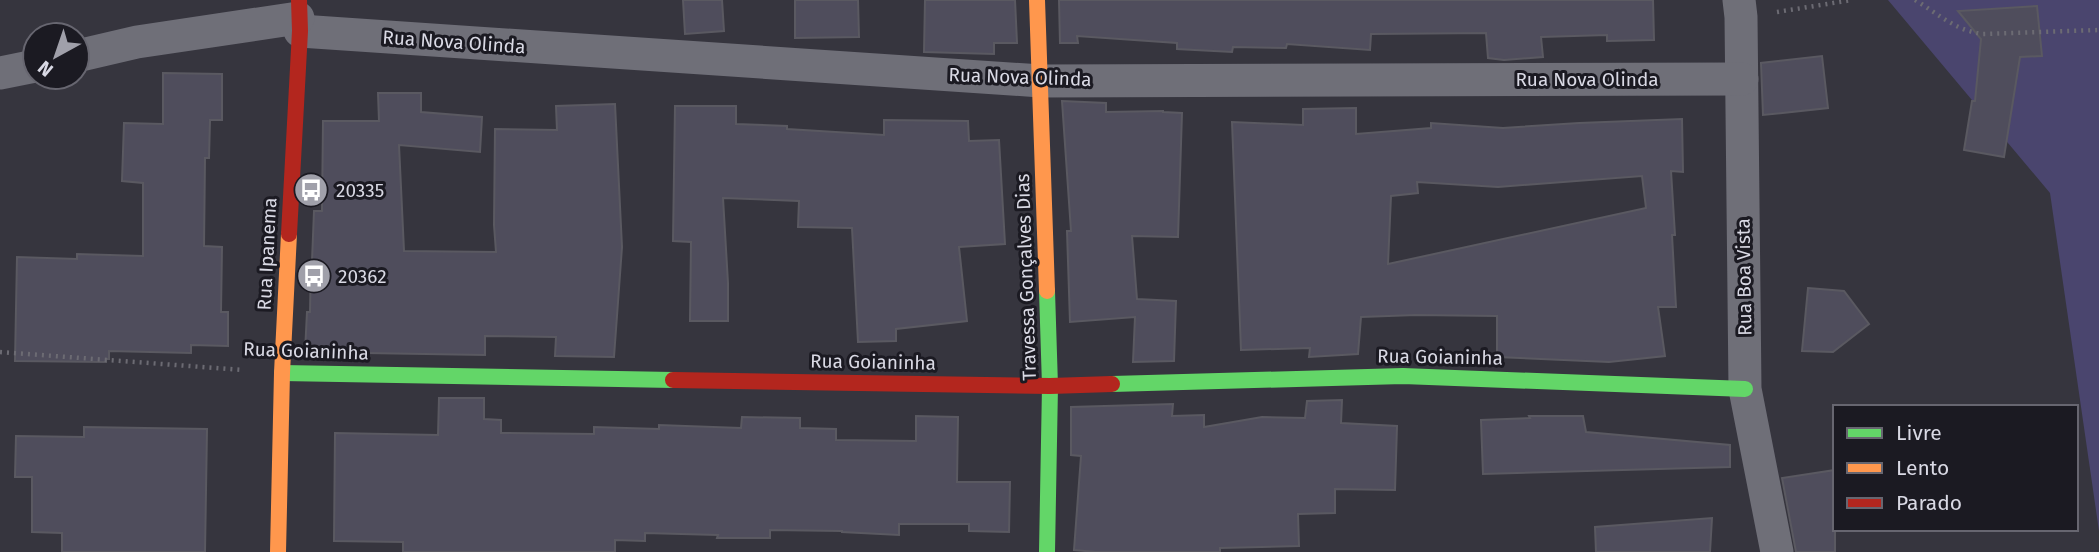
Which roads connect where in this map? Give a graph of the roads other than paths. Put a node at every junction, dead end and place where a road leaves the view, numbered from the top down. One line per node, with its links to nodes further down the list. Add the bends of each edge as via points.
1 (1037, 0): 8 (street, Travessa Gonçalves Dias)
2 (1740, 8): 7 (street, Rua Boa Vista)
3 (299, 16): 4 (street, Rua Nova Olinda); 8 (street, Rua Nova Olinda); 9 (street, Rua Ipanema)
4 (91, 53)
5 (21, 69): 6 (street)
6 (0, 73)
7 (1742, 79): 8 (street, Rua Nova Olinda); 11 (street, Rua Boa Vista)
8 (1041, 81): 10 (street, Travessa Gonçalves Dias)
9 (282, 373): 10 (street, Rua Goianinha); 12 (street, Rua Ipanema)
10 (1050, 386): 11 (street, Rua Goianinha, via 1403,376); 13 (street, Travessa Gonçalves Dias)
11 (1745, 388): 14 (street, Rua Boa Vista)
12 (278, 552)
13 (1047, 552)
14 (1777, 552)

